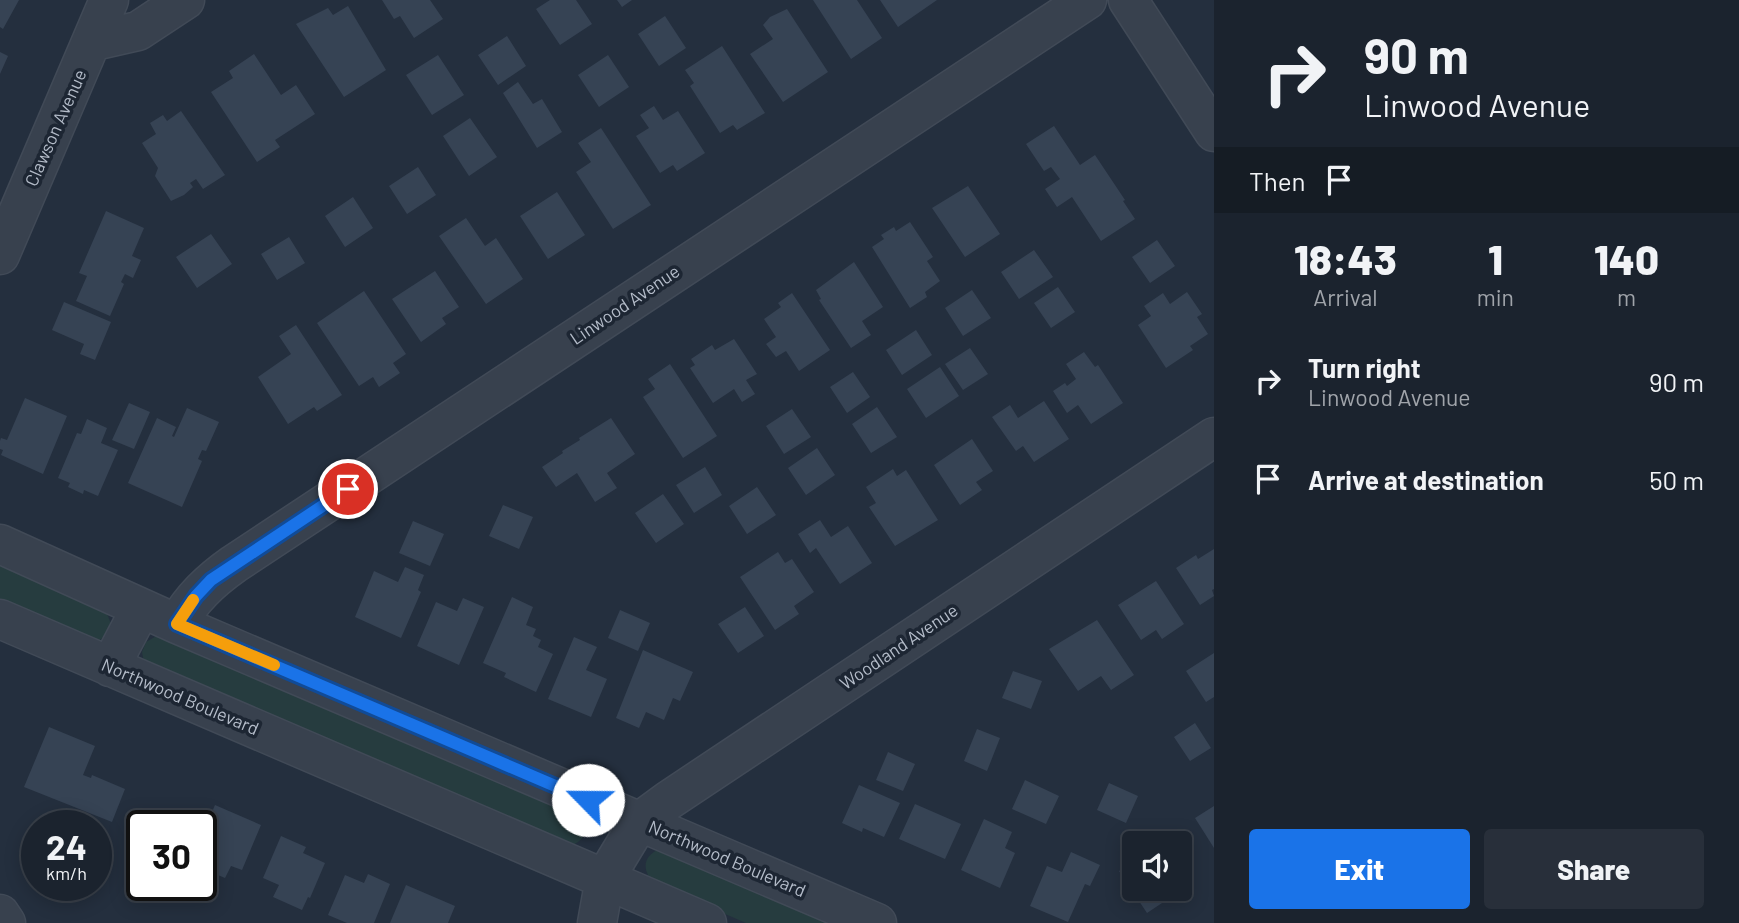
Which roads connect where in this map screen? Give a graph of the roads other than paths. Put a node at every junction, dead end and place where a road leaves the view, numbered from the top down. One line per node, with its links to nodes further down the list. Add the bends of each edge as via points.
1 (109, 0): 5 (street, Clawson Avenue)
2 (185, 0): 5 (street, via 138,31)
3 (1087, 0): 12 (street, Linwood Avenue, via 234,564 211,580)
4 (1128, 0): 6 (street)
5 (94, 41): 7 (street, Clawson Avenue)
6 (1214, 132)
7 (0, 255)
8 (1214, 436): 14 (street, Woodland Avenue)
9 (0, 544): 10 (street, Northwood Boulevard)
10 (141, 608): 12 (street, Northwood Boulevard); 13 (street)
11 (0, 619): 13 (street, Northwood Boulevard)
12 (177, 624): 14 (street, Northwood Boulevard)
13 (110, 667): 15 (street, Northwood Boulevard)
14 (639, 822): 15 (street, Woodland Avenue); 20 (street, Northwood Boulevard)
15 (605, 878): 18 (street); 19 (street, Northwood Boulevard)
16 (0, 914): 17 (street)
17 (6, 923)
18 (597, 923)
19 (707, 923)
20 (877, 923)

